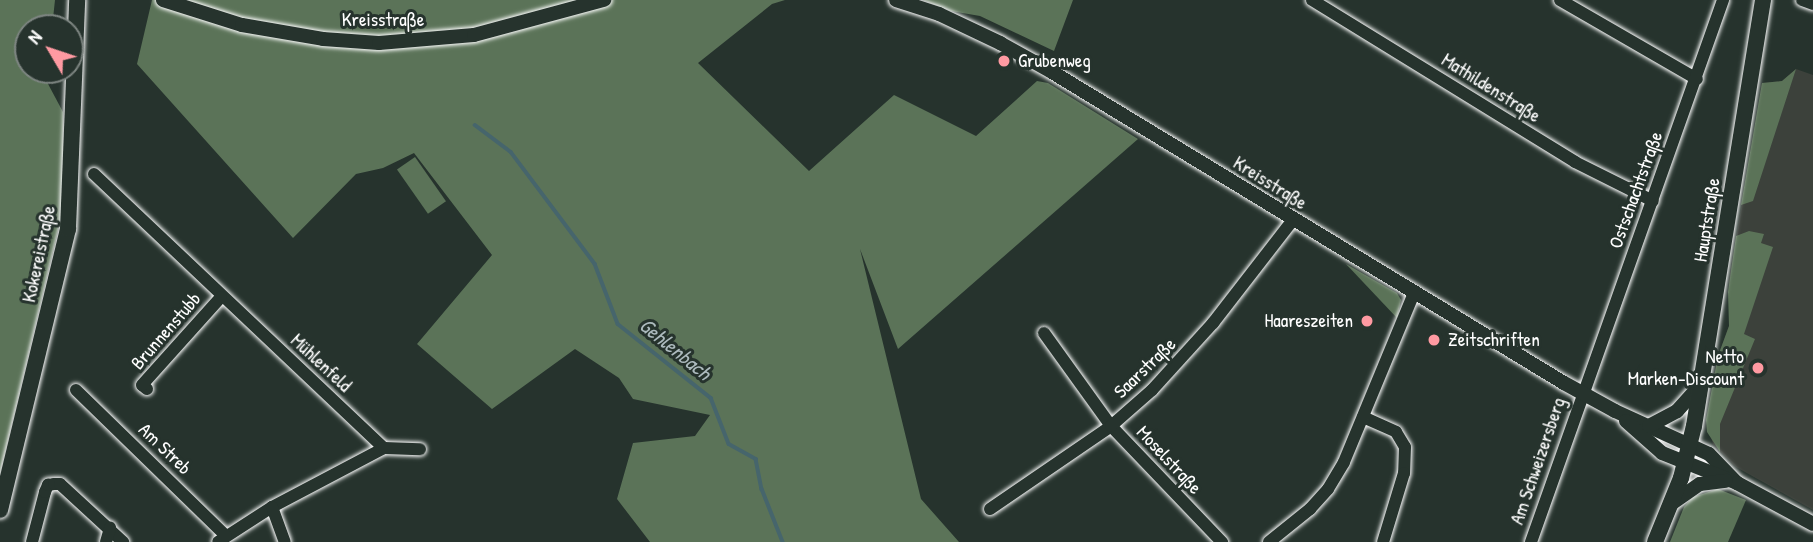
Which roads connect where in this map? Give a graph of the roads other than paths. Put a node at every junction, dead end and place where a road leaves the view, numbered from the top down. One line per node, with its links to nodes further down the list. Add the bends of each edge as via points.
1 (77, 0): 33 (main road, Kokereistraße, via 68,229)
2 (163, 0): 3 (street, Kreisstraße, via 242,25 379,43 474,35)
3 (604, 0)
4 (899, 0): 14 (street, Kreisstraße, via 1000,43)
5 (1312, 0): 13 (street, Mathildenstraße, via 1575,162)
6 (1560, 0): 11 (street)
7 (1723, 0): 11 (street, Ostschachtstraße)
8 (1763, 0): 18 (main road, Hauptstraße)
9 (1802, 0): 10 (street)
10 (1813, 4)
11 (1697, 79): 13 (street, Ostschachtstraße)
12 (94, 174): 16 (street, Mühlenfeld)
13 (1653, 201): 21 (street, Ostschachtstraße)
14 (1293, 220): 15 (street, Kreisstraße); 24 (street, Saarstraße, via 1188,353)
15 (1414, 293): 21 (street, Kreisstraße); 23 (street)
16 (221, 297): 19 (street, Brunnenstubb, via 142,385); 26 (street, Mühlenfeld)
17 (1044, 333): 24 (street, Moselstraße)
18 (1700, 384): 25 (street, via 1677,411); 28 (main road, Hauptstraße)
19 (147, 389)
20 (76, 390): 36 (street, Am Streb)
21 (1582, 393): 22 (street, Kreisstraße); 44 (street, Am Schweizersberg)
22 (1615, 411): 25 (street, Kreisstraße); 28 (street, Kreisstraße, via 1662,453)
23 (1363, 417): 42 (street, via 1328,489); 43 (street, via 1396,432 1405,447 1404,473)
24 (1111, 426): 32 (street, Saarstraße); 41 (street, Moselstraße)
25 (1649, 426): 28 (street, Kreisstraße)
26 (383, 448): 27 (street); 31 (street)
27 (420, 449)
28 (1687, 454): 29 (street, Kreisstraße, via 1713,457); 30 (main road, Hauptstraße)
29 (1735, 482): 30 (street, via 1700,484); 34 (street, Kreisstraße)
30 (1671, 504): 45 (main road, Hauptstraße)
31 (272, 507): 36 (street); 40 (street)
32 (990, 509)
33 (0, 510)
34 (1813, 524)
35 (110, 527): 37 (street, via 60,484 48,485); 38 (street); 39 (street)
36 (222, 539)
37 (32, 542)
38 (106, 542)
39 (123, 542)
40 (285, 542)
41 (1222, 542)
42 (1269, 542)
43 (1383, 542)
44 (1531, 542)
45 (1655, 542)

